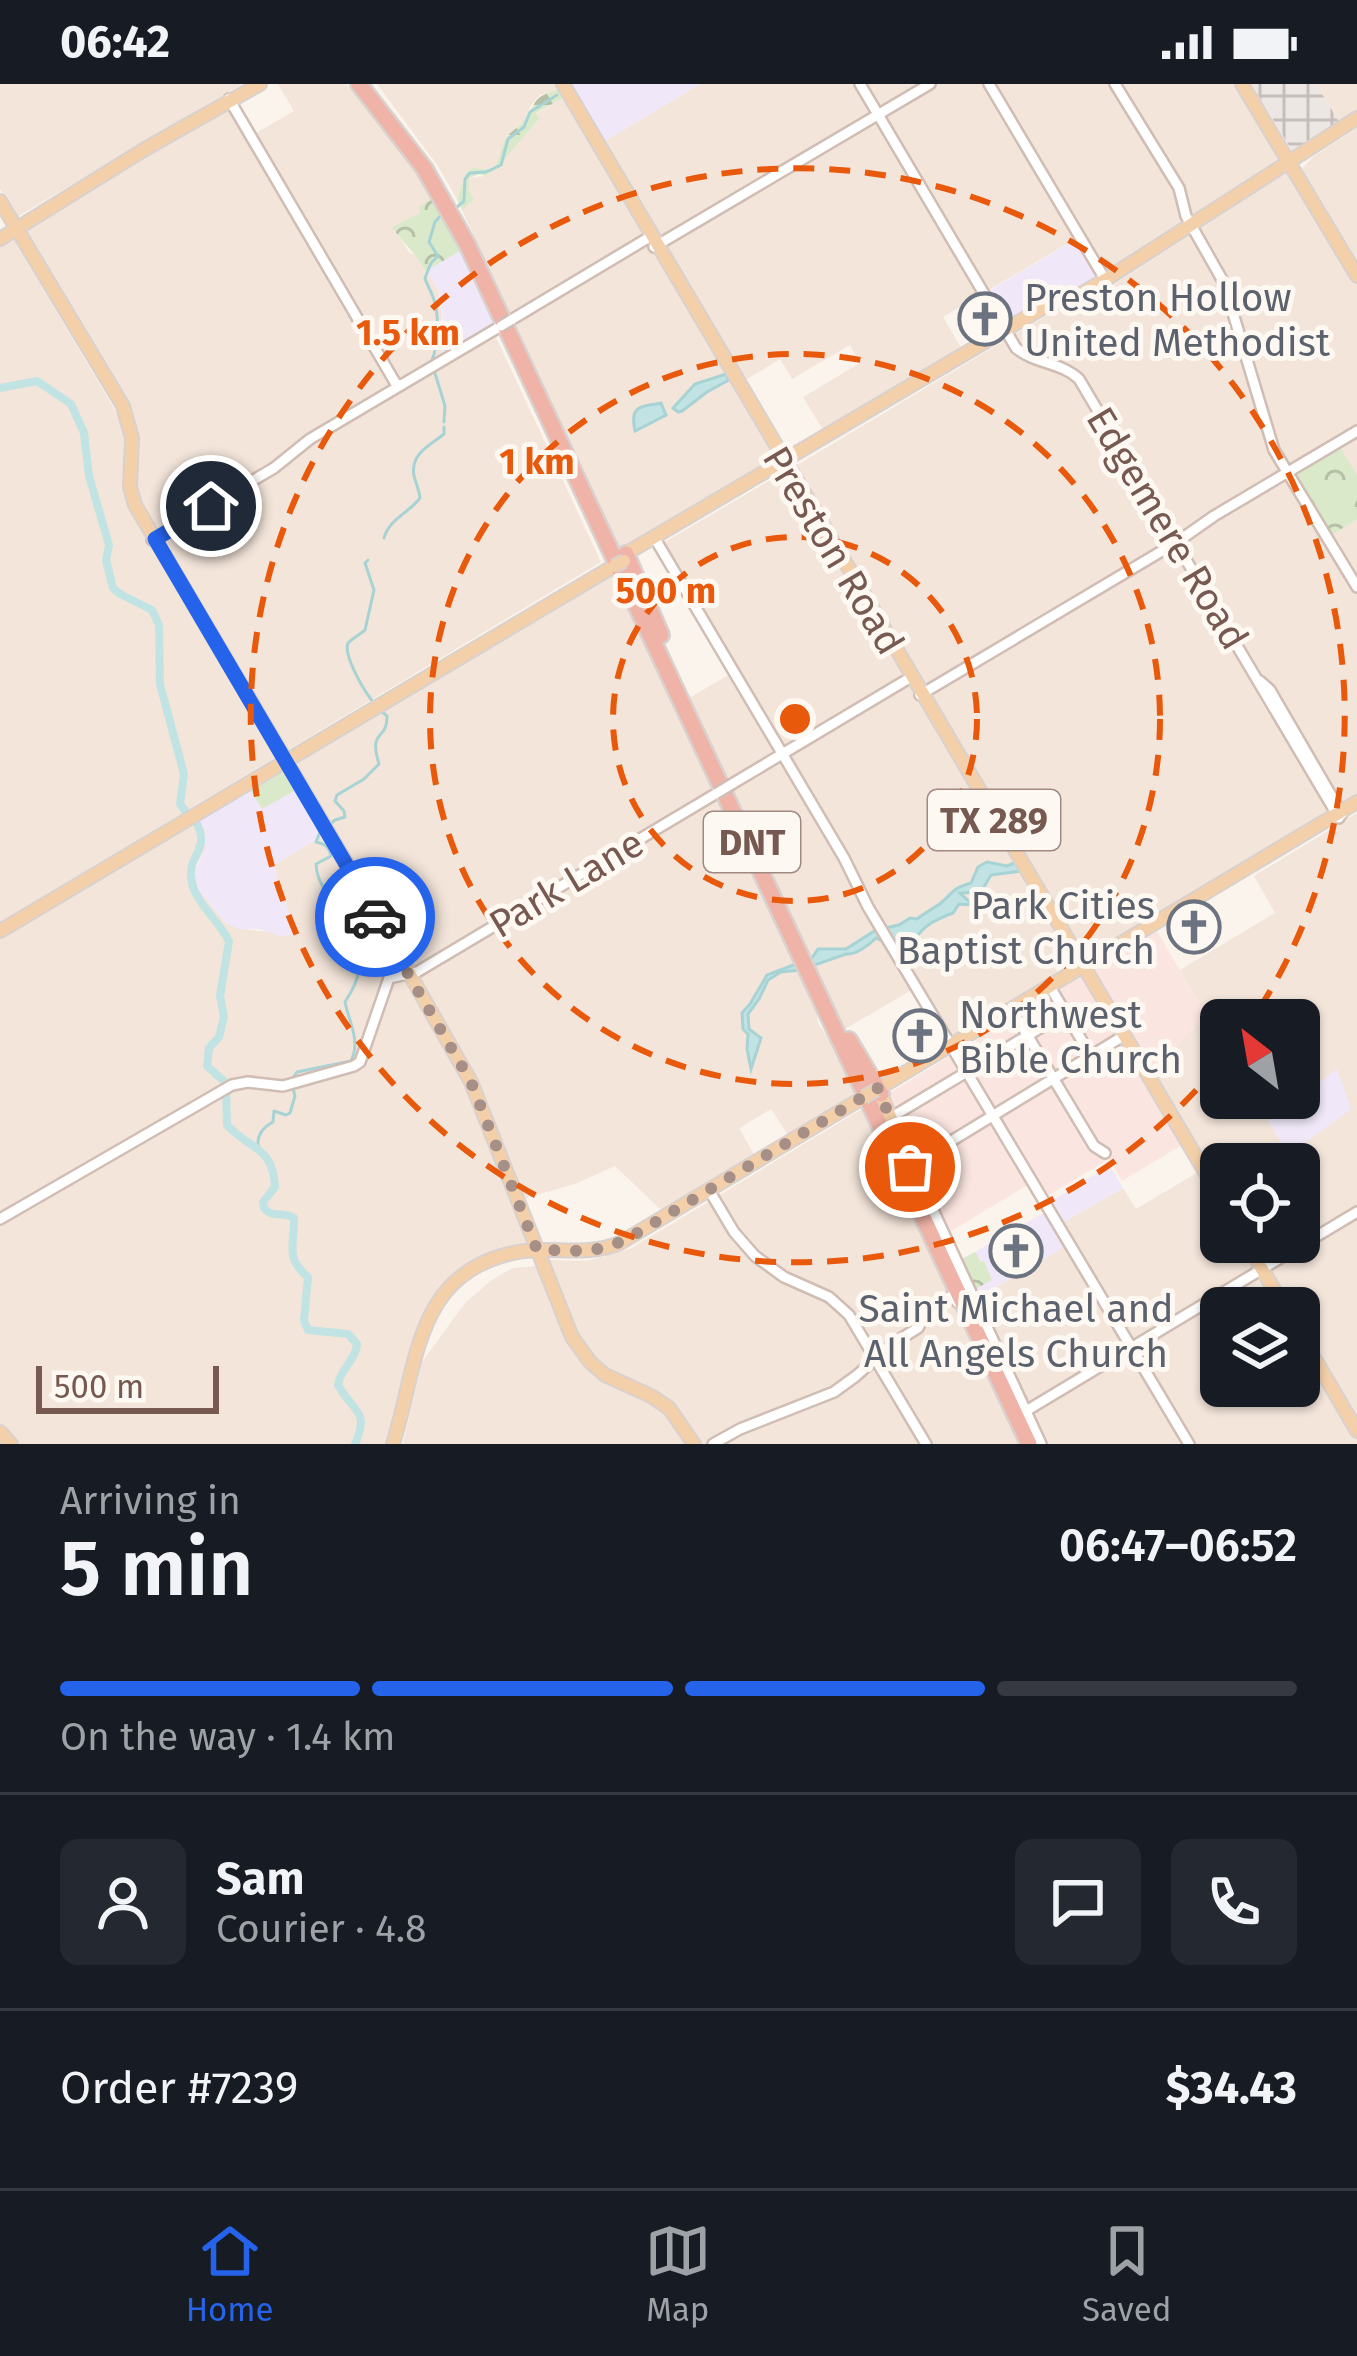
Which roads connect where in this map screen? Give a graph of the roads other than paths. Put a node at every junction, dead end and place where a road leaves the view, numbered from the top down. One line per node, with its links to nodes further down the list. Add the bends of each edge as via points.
1 (362, 84): 29 (highway, DNT, via 459,229); 29 (highway, DNT, via 409,136 462,224)
2 (560, 84): 16 (main road, Preston Road / TX 289)
3 (860, 84): 10 (street)
4 (930, 84): 10 (street)
5 (989, 84): 18 (street)
6 (1115, 84): 14 (street, via 1179,188)
7 (1244, 84): 12 (main road)
8 (254, 85): 9 (main road)
9 (229, 99): 15 (main road); 20 (street)
10 (878, 114): 16 (street); 19 (street)
11 (1357, 121): 12 (main road)
12 (1293, 163): 14 (main road); 17 (main road)
13 (0, 205): 15 (main road)
14 (1192, 227): 18 (main road); 23 (street, via 1224,283)
15 (9, 230): 24 (main road, via 122,403 133,506)
16 (654, 241): 20 (street); 22 (main road, Preston Road / TX 289)
17 (1357, 272)
18 (1107, 282): 19 (main road)
19 (1006, 332): 22 (main road); 26 (street, Edgemere Road, via 1026,356 1079,379)
20 (401, 386): 24 (street)
21 (1357, 430): 23 (street)
22 (786, 463): 25 (main road); 30 (main road, Preston Road / TX 289)
23 (1287, 472): 26 (street); 28 (street)
24 (153, 540): 33 (main road)
25 (656, 540): 27 (main road); 32 (street)
26 (1177, 542): 31 (street); 35 (street, Edgemere Road)
27 (619, 563): 29 (highway, via 665,646); 33 (main road)
28 (1357, 587)
29 (672, 676): 39 (highway, DNT); 47 (highway, DNT)
30 (912, 677): 31 (main road, Preston Road / TX 289); 32 (street, Park Lane)
31 (922, 693): 40 (main road, Preston Road / TX 289)
32 (782, 754): 41 (street, Park Lane, bridge); 51 (street)
33 (283, 760): 38 (main road); 41 (main road)
34 (1357, 805): 35 (main road)
35 (1340, 815): 36 (main road); 37 (main road)
36 (1242, 871): 37 (main road); 40 (main road)
37 (1218, 891): 40 (main road)
38 (2, 927)
39 (791, 938): 55 (highway, via 823,1018); 64 (highway, DNT)
40 (1084, 968): 42 (main road); 43 (main road); 44 (main road, Preston Road)
41 (407, 975): 66 (street, Park Lane, via 386,981 360,1062 291,1084 229,1087); 68 (main road, via 468,1084)
42 (1052, 990): 45 (street); 46 (main road)
43 (1034, 995): 46 (main road); 51 (main road)
44 (1108, 1010): 48 (street); 50 (main road, Preston Road)
45 (1065, 1012): 48 (street); 49 (street)
46 (1014, 1013): 49 (street); 51 (main road)
47 (835, 1018): 55 (highway); 64 (highway, DNT)
48 (1074, 1027): 52 (street)
49 (1027, 1035): 53 (street); 54 (street)
50 (1125, 1035): 52 (street); 59 (main road, Preston Road)
51 (951, 1048): 53 (street); 55 (main road)
52 (1091, 1056): 54 (street)
53 (969, 1072): 55 (street); 56 (street)
54 (1053, 1078): 56 (street); 58 (street)
55 (876, 1099): 57 (main road); 61 (main road); 64 (highway, via 896,1169)
56 (994, 1115): 60 (street); 72 (street)
57 (898, 1136): 60 (street); 64 (highway)
58 (1105, 1153)
59 (1200, 1162)
60 (912, 1165): 64 (street)
61 (710, 1192): 63 (main road); 67 (main road); 73 (street, via 755,1256 840,1305)
62 (658, 1204): 63 (main road)
63 (681, 1207): 67 (main road)
64 (924, 1209): 75 (street); 81 (highway, DNT)
65 (1357, 1212): 70 (street)
66 (0, 1219)
67 (625, 1243): 68 (main road)
68 (536, 1253): 77 (main road, via 490,1267 446,1301 424,1337); 78 (main road, via 585,1361 661,1406)
69 (1259, 1263): 70 (main road)
70 (1263, 1269): 71 (main road); 72 (street)
71 (1273, 1287)
72 (1132, 1348): 75 (street); 82 (street)
73 (875, 1359): 79 (street, via 827,1396); 80 (street); 81 (street, via 953,1296)
74 (1320, 1368): 76 (main road)
75 (1026, 1411): 81 (street)
76 (1357, 1431)
77 (396, 1444)
78 (692, 1444)
79 (713, 1444)
80 (926, 1444)
81 (1032, 1444)
82 (1189, 1444)

